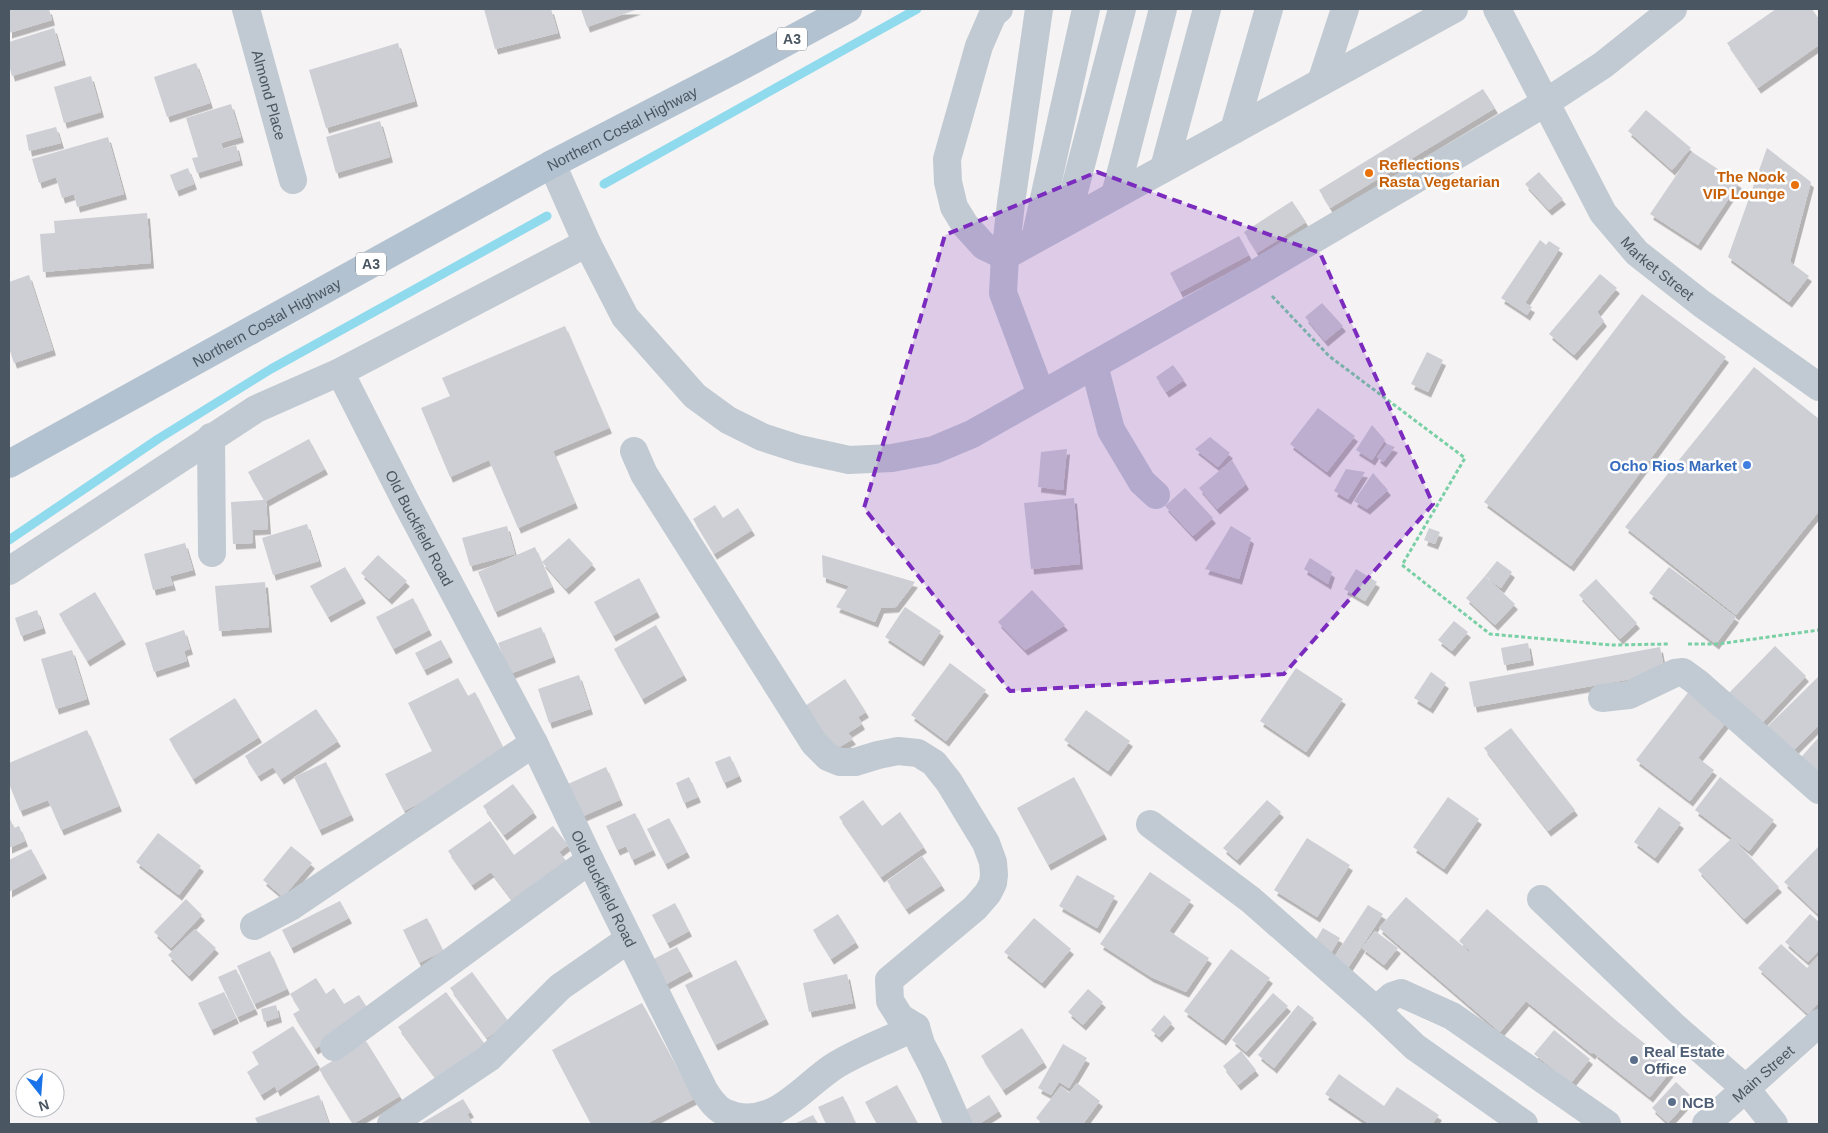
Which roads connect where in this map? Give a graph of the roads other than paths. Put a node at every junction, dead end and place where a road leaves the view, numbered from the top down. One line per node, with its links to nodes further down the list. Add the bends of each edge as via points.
1 (246, 9): 21 (street, Almond Place)
2 (822, 9): 15 (main road, A3)
3 (848, 9): 15 (main road, A3)
4 (999, 9): 26 (street, via 993,14 979,46 947,159 954,207 984,246)
5 (1039, 9): 26 (street)
6 (1086, 9): 24 (street)
7 (1122, 9): 23 (street)
8 (1163, 9): 22 (street)
9 (1206, 9): 20 (street)
10 (1269, 9): 18 (street)
11 (1345, 9): 16 (street)
12 (1454, 9): 16 (street)
13 (1496, 9): 17 (street, Market Street)
14 (1673, 9): 17 (street, via 1604,65)
15 (736, 70): 19 (main road, Northern Costal Highway / A3)
16 (1321, 82): 18 (street)
17 (1545, 103): 27 (street, via 1254,275); 29 (street, Market Street, via 1603,213 1637,253 1702,304)
18 (1234, 130): 20 (street)
19 (552, 164): 25 (street); 33 (main road, Northern Costal Highway / A3)
20 (1164, 168): 22 (street)
21 (292, 180)
22 (1115, 195): 23 (street)
23 (1066, 222): 24 (street)
24 (1035, 239): 26 (street)
25 (588, 243): 28 (street); 30 (street, via 625,317 695,396 728,420 762,437 848,460 892,458 934,450 972,434)
26 (1005, 256): 30 (street, via 1003,293)
27 (1094, 365): 30 (street); 34 (street, via 1111,430 1142,482)
28 (340, 372): 31 (street, via 256,409); 38 (street, Old Buckfield Road)
29 (1819, 387)
30 (1041, 394)
31 (212, 437): 35 (street); 36 (street)
32 (634, 451): 47 (street, via 644,474 814,743 828,757 840,762 855,762 898,751 918,753 934,763 949,782 986,843 994,875 988,893 975,908 889,980 890,1001 900,1017)
33 (9, 464)
34 (1156, 495)
35 (212, 553)
36 (9, 571)
37 (1602, 698): 39 (street, via 1628,695 1682,672)
38 (534, 743): 41 (street, Old Buckfield Road); 43 (street, via 292,906)
39 (1819, 790)
40 (1150, 824): 45 (street, via 1251,900)
41 (590, 860): 44 (street, Old Buckfield Road); 48 (street)
42 (1541, 899): 49 (street, via 1675,1027)
43 (254, 926)
44 (629, 939): 50 (street, Old Buckfield Road, via 704,1090 715,1106 727,1114); 51 (street, via 560,987 489,1058)
45 (1376, 1010): 53 (street, via 1414,1047); 54 (street, via 1392,996 1401,993 1452,1016)
46 (1819, 1023): 49 (street, Main Street)
47 (916, 1027): 50 (street, Old Buckfield Road, via 836,1065 789,1102); 52 (street)
48 (334, 1047)
49 (1746, 1089): 55 (street, Main Street); 56 (street)
50 (754, 1121)
51 (391, 1124)
52 (958, 1124)
53 (1524, 1124)
54 (1607, 1124)
55 (1706, 1124)
56 (1774, 1124)

